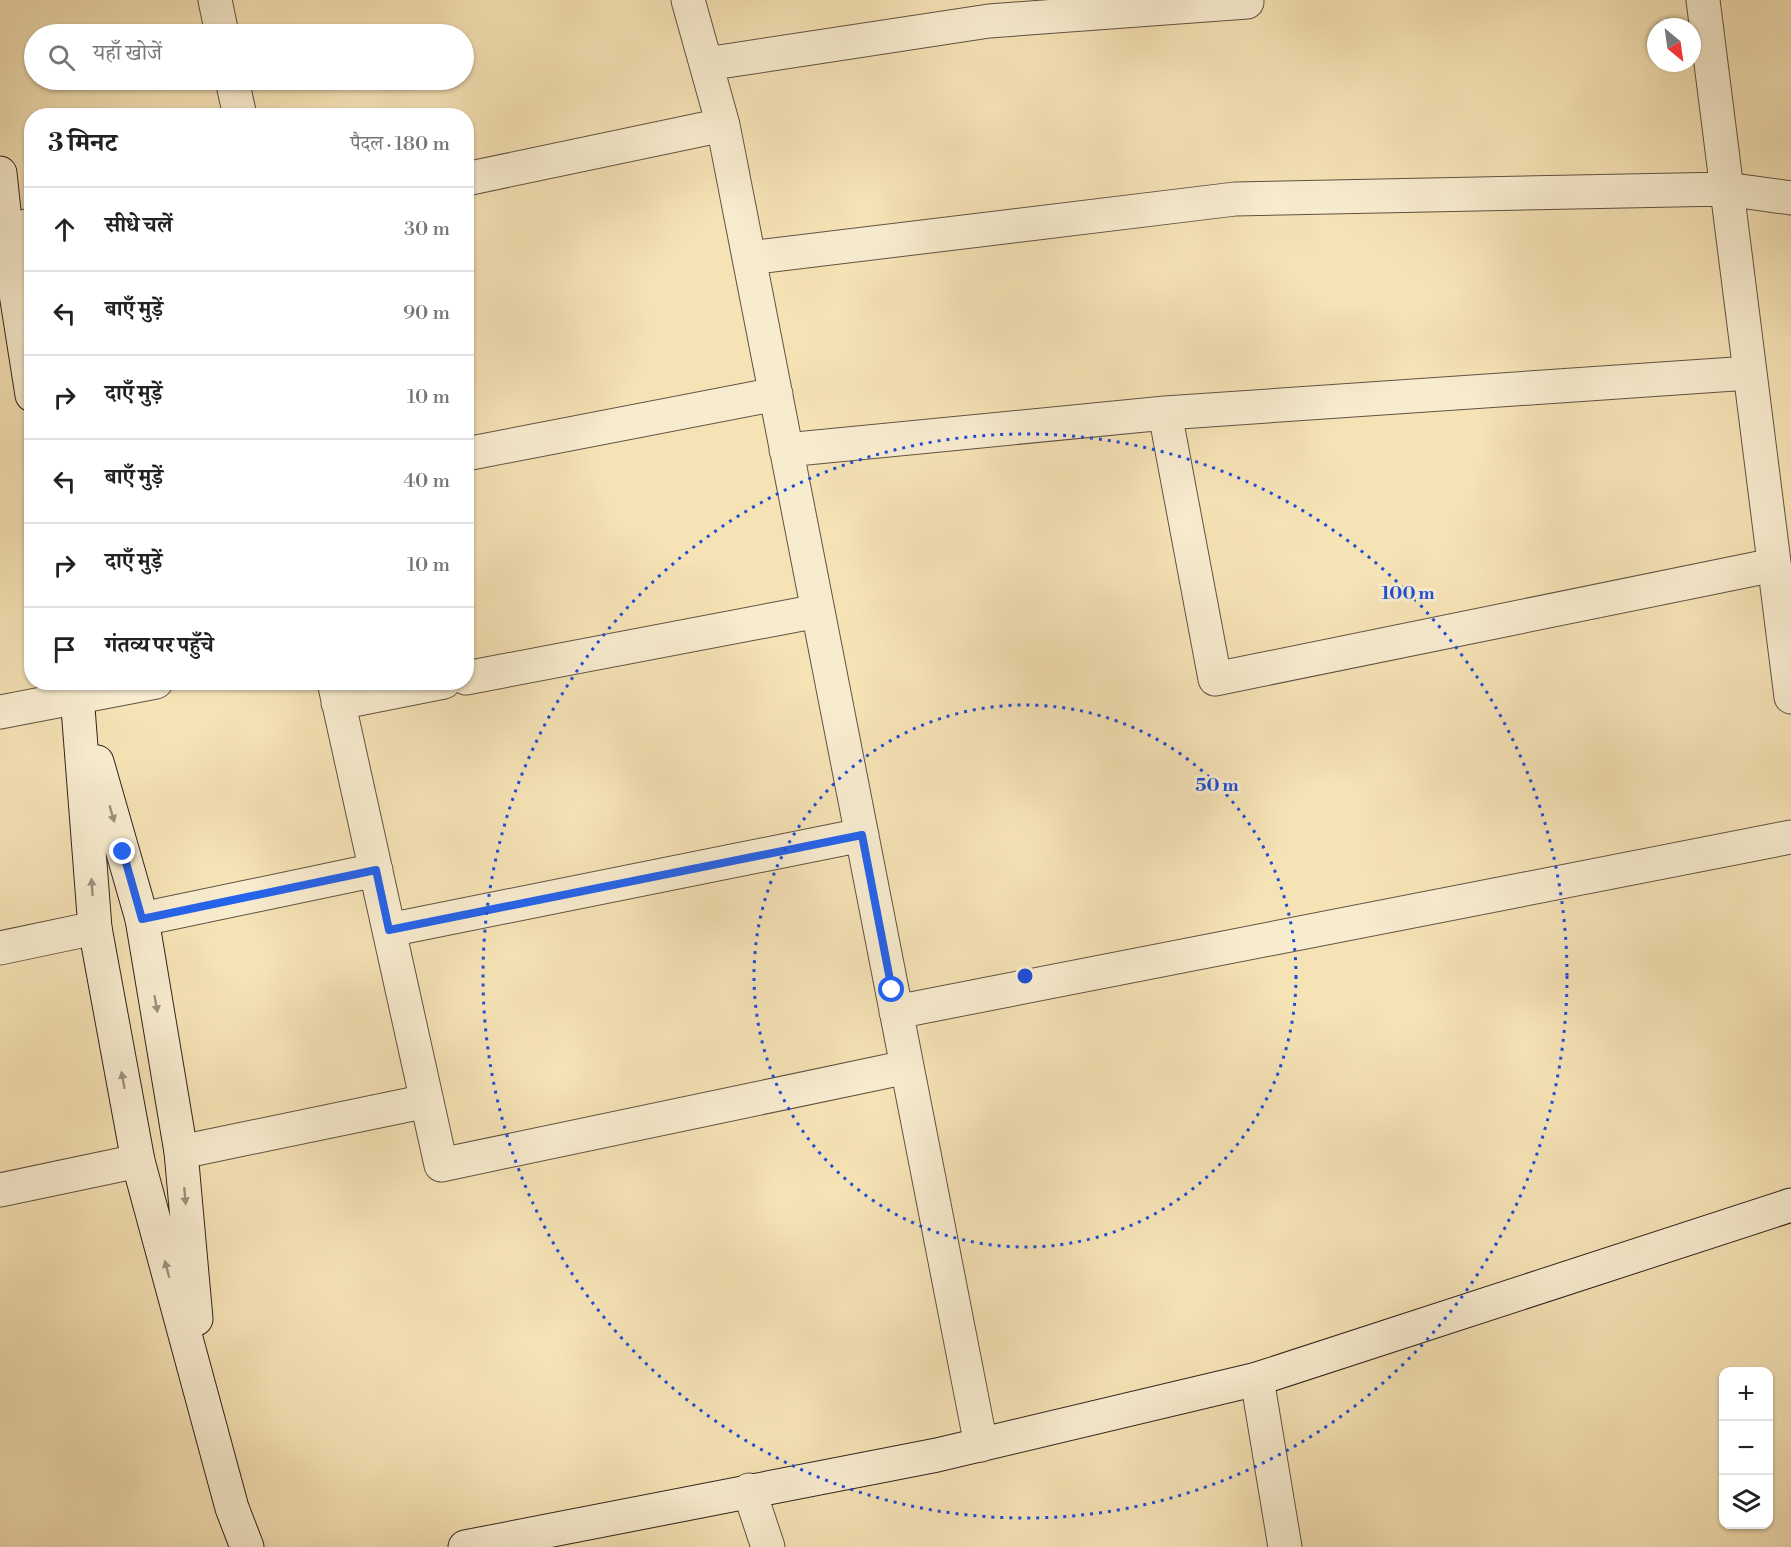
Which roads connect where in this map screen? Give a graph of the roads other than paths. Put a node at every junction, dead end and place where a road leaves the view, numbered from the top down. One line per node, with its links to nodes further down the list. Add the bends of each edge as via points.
1 (215, 0): 5 (street)
2 (688, 0): 6 (street)
3 (1703, 0): 12 (street)
4 (1247, 2): 6 (street, via 989,21)
5 (220, 24)
6 (706, 64): 9 (street)
7 (234, 90): 8 (street)
8 (238, 108)
9 (723, 125): 11 (street); 15 (street)
10 (0, 173): 14 (street)
11 (474, 177)
12 (1726, 189): 13 (street); 15 (street, via 1235,199); 17 (street)
13 (1791, 198)
14 (9, 224): 16 (street)
15 (749, 258): 18 (street)
16 (24, 336)
17 (1749, 373): 19 (street); 22 (street)
18 (776, 394): 20 (street); 21 (street)
19 (1165, 413): 20 (street); 22 (street, via 1215,679)
20 (786, 450): 23 (street)
21 (474, 452)
22 (1774, 565): 28 (street)
23 (818, 611): 24 (street); 30 (street)
24 (474, 676)
25 (77, 690): 29 (street); 33 (street, one-way to 33); 34 (street, one-way to 25)
26 (365, 690): 27 (street)
27 (336, 693): 32 (street)
28 (1791, 697)
29 (0, 712)
30 (862, 835): 35 (street); 37 (street)
31 (1791, 837): 37 (street)
32 (376, 870): 33 (street); 35 (street)
33 (142, 919): 40 (street, one-way to 40)
34 (95, 928): 36 (street); 41 (street, one-way to 34)
35 (389, 930): 39 (street)
36 (0, 948)
37 (896, 1012): 38 (street)
38 (907, 1067): 39 (street, via 441,1165); 46 (street)
39 (427, 1101): 40 (street)
40 (181, 1152): 45 (street, one-way to 45)
41 (138, 1161): 42 (street); 45 (street, one-way to 41)
42 (0, 1190)
43 (1791, 1205): 44 (street)
44 (1257, 1379): 46 (street); 51 (street)
45 (204, 1407): 48 (street)
46 (981, 1445): 47 (street)
47 (749, 1490): 49 (street); 50 (street)
48 (247, 1547)
49 (465, 1547)
50 (768, 1547)
51 (1285, 1547)

